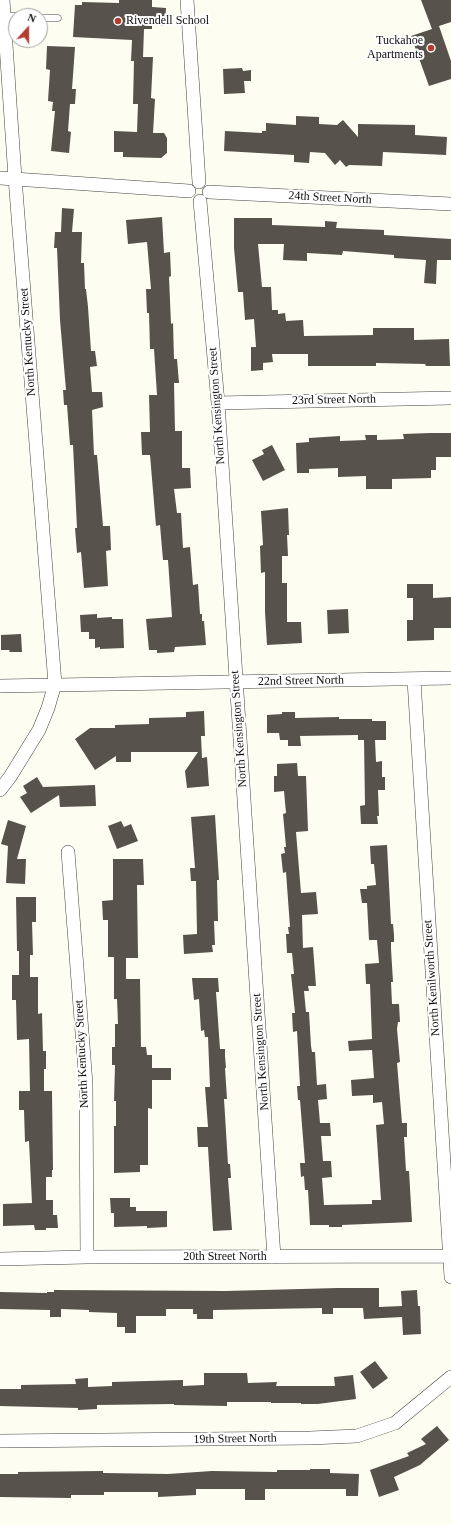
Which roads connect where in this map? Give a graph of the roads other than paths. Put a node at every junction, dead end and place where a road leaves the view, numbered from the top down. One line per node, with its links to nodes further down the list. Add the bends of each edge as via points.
1 (3, 0): 3 (street, North Kentucky Street)
2 (187, 0): 9 (street)
3 (8, 11)
4 (48, 18): 5 (lane)
5 (58, 18)
6 (11, 48): 8 (street, North Kentucky Street)
7 (0, 178): 8 (street)
8 (15, 178): 9 (street); 17 (street, North Kentucky Street)
9 (194, 187): 10 (street, via 207,186)
10 (204, 197): 11 (street, 24th Street North); 13 (street, North Kensington Street)
11 (451, 204)
12 (451, 398): 13 (street, 23rd Street North)
13 (218, 403): 16 (street, North Kensington Street)
14 (451, 678): 15 (street, 22nd Street North)
15 (414, 680): 16 (street, 22nd Street North); 22 (street, North Kenilworth Street)
16 (236, 682): 17 (street, 22nd Street North); 23 (street, North Kensington Street)
17 (55, 684): 18 (street, 22nd Street North); 19 (street, via 39,730)
18 (0, 686)
19 (0, 790)
20 (68, 852): 21 (street, North Kentucky Street, via 86,1084)
21 (87, 1256): 23 (street, 20th Street North); 24 (street, 20th Street North)
22 (449, 1256): 23 (street, 20th Street North); 25 (street, North Kenilworth Street)
23 (274, 1257)
24 (0, 1259)
25 (451, 1277)
26 (448, 1385): 27 (street, 19th Street North, via 395,1423 358,1436)
27 (0, 1441)

